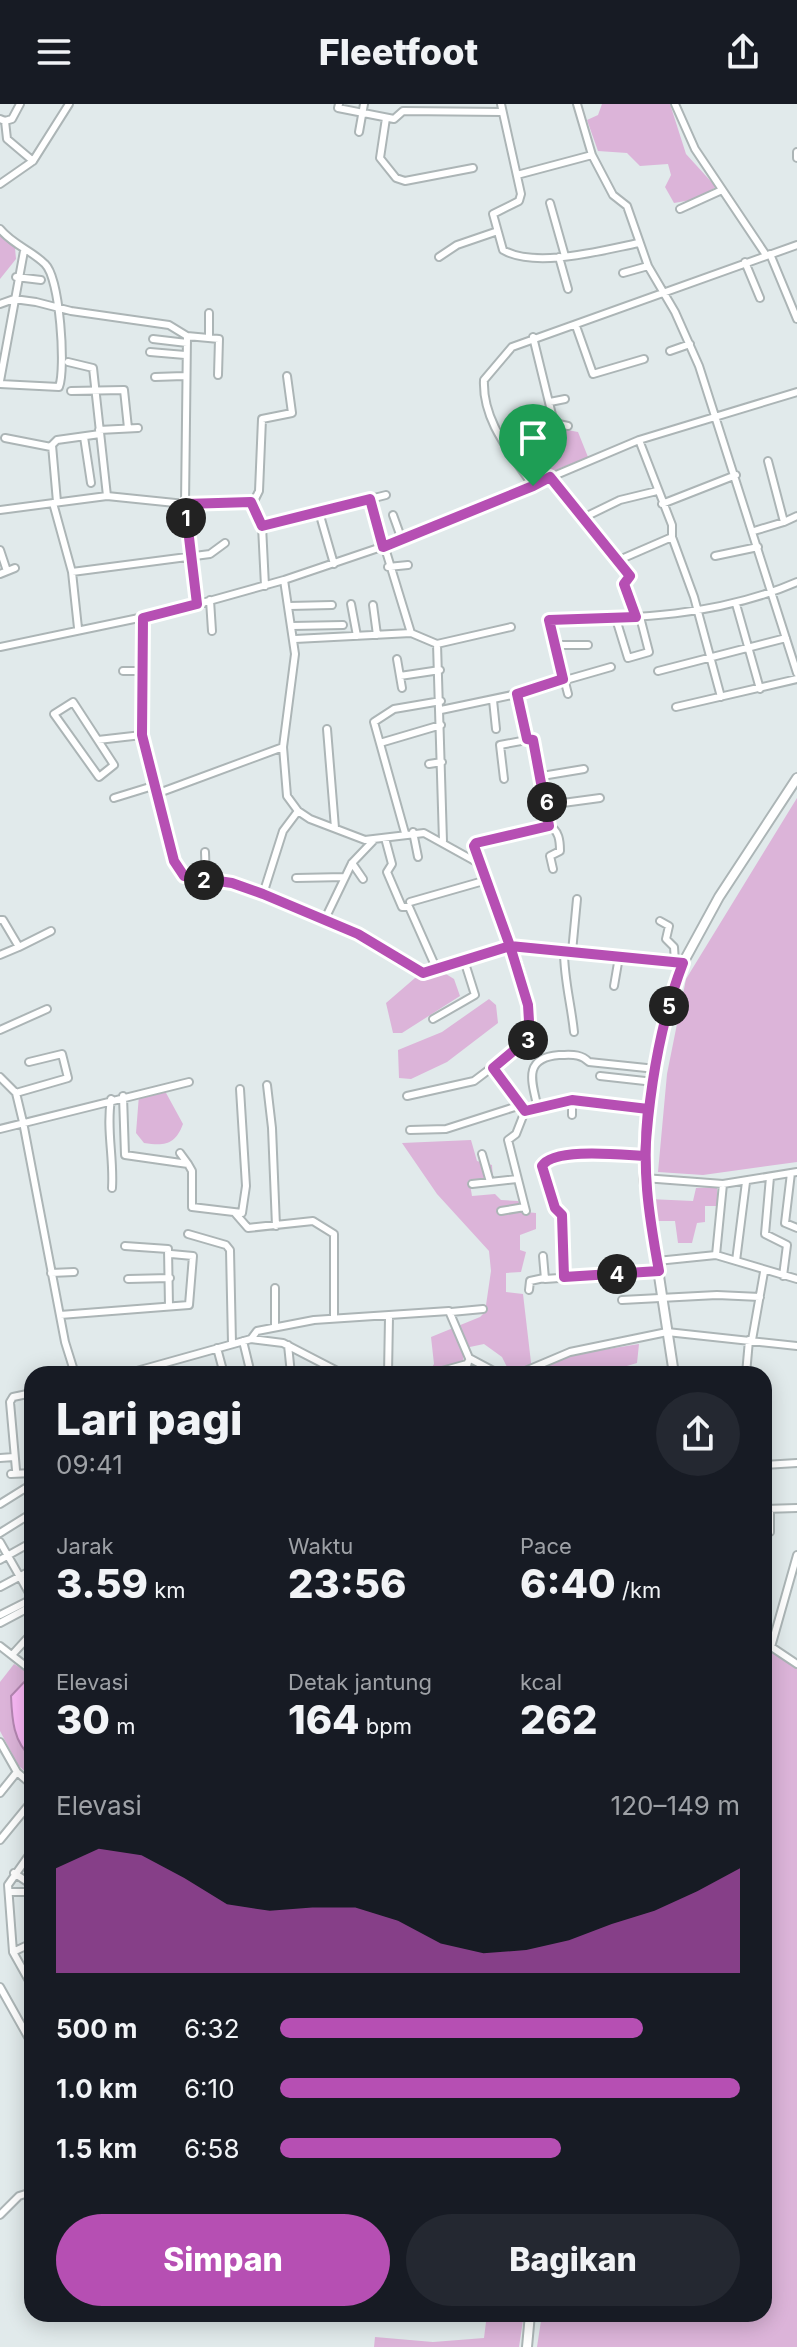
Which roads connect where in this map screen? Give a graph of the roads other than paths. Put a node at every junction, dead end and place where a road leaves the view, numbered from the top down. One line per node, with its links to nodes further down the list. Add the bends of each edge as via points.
1 (20, 104): 12 (street, via 12,119)
2 (69, 104): 15 (street)
3 (329, 104): 8 (street)
4 (364, 104): 10 (street)
5 (501, 104): 9 (street)
6 (577, 104): 14 (street)
7 (675, 104): 19 (street, via 695,149)
8 (339, 106): 10 (street)
9 (502, 112): 11 (street, via 403,111 395,119); 17 (street)
10 (363, 114): 11 (street); 13 (street)
11 (386, 118): 16 (street, via 380,158 396,178 405,181)
12 (3, 120): 15 (street, via 7,139)
13 (359, 132)
14 (592, 155): 17 (street); 24 (street, via 613,195 627,206)
15 (33, 161): 18 (street)
16 (473, 168)
17 (517, 175): 23 (street, via 521,199 493,214)
18 (0, 184)
19 (722, 190): 21 (street); 27 (street)
20 (550, 203): 28 (street)
21 (680, 209)
22 (0, 229): 26 (street)
23 (495, 232): 28 (street, via 507,253); 29 (street)
24 (639, 243): 28 (street); 31 (street)
25 (797, 245): 27 (street)
26 (24, 251): 33 (street); 40 (street, via 49,268)
27 (768, 255): 30 (street); 42 (street)
28 (562, 256): 35 (street)
29 (439, 257)
30 (745, 262): 36 (street); 37 (street)
31 (648, 266): 32 (street); 36 (street)
32 (623, 273)
33 (16, 277): 34 (street); 38 (street)
34 (41, 280)
35 (568, 289)
36 (663, 292): 43 (street); 48 (street)
37 (760, 298)
38 (14, 299): 39 (street); 40 (street); 58 (street)
39 (0, 304)
40 (57, 306): 47 (street, via 169,325); 58 (street, via 60,386)
41 (209, 313): 44 (street)
42 (797, 319)
43 (576, 326): 45 (street); 52 (street, via 593,374)
44 (209, 337): 47 (street); 54 (street, via 220,341)
45 (533, 337): 63 (street); 77 (street, via 512,347 484,385 494,428)
46 (153, 339): 47 (street)
47 (187, 339): 51 (street)
48 (690, 344): 49 (street); 64 (street)
49 (670, 351)
50 (150, 352): 51 (street)
51 (185, 355): 55 (street)
52 (644, 359)
53 (68, 362): 59 (street, via 93,368)
54 (218, 375)
55 (184, 376): 57 (street); 84 (street)
56 (287, 376): 83 (street, via 292,413 262,419 259,491)
57 (155, 377)
58 (0, 383)
59 (96, 390): 60 (street); 66 (street, via 125,392); 68 (street)
60 (71, 391)
61 (797, 392): 64 (street)
62 (565, 399): 63 (street)
63 (550, 402): 65 (street, via 554,423)
64 (718, 418): 71 (street); 74 (street)
65 (568, 426)
66 (128, 428): 67 (street); 68 (street)
67 (138, 428)
68 (100, 432): 69 (street); 80 (street)
69 (84, 437): 72 (street, via 57,440); 76 (street)
70 (5, 438): 72 (street)
71 (639, 440): 75 (street); 78 (street)
72 (51, 447): 82 (street)
73 (768, 461): 91 (street)
74 (736, 475): 85 (street); 93 (street)
75 (550, 477): 77 (street); 90 (street)
76 (91, 483)
77 (533, 486): 95 (street)
78 (657, 491): 85 (street); 90 (street, via 620,500)
79 (386, 495): 81 (street)
80 (107, 496): 82 (street); 84 (street)
81 (370, 499): 87 (street); 97 (street)
82 (55, 502): 86 (street); 107 (street)
83 (253, 503): 84 (street); 92 (street)
84 (185, 504): 101 (street)
85 (662, 504): 94 (street)
86 (0, 510)
87 (319, 512): 92 (street); 103 (street)
88 (393, 515): 95 (street)
89 (797, 516): 91 (street)
90 (585, 517): 102 (street)
91 (784, 522): 93 (street)
92 (262, 526): 111 (street)
93 (754, 531): 98 (street)
94 (672, 537): 102 (street); 120 (street)
95 (402, 540): 97 (street)
96 (225, 543): 101 (street, via 210,554)
97 (383, 547): 103 (street); 105 (street)
98 (758, 547): 100 (street); 112 (street)
99 (0, 550): 108 (street)
100 (715, 556)
101 (191, 557): 107 (street); 114 (street)
102 (619, 560): 121 (street, via 630,576 624,584)
103 (334, 564): 109 (street)
104 (408, 565): 105 (street)
105 (388, 567): 129 (street)
106 (15, 568): 108 (street)
107 (72, 572): 127 (street)
108 (3, 573)
109 (284, 580): 111 (street); 119 (street)
110 (797, 582): 112 (street)
111 (265, 586): 113 (street)
112 (772, 592): 116 (street); 132 (street)
113 (210, 600): 114 (street); 128 (street)
114 (197, 604): 122 (street)
115 (351, 604): 131 (street)
116 (736, 604): 120 (street); 138 (street)
117 (332, 605): 119 (street)
118 (373, 605): 130 (street)
119 (289, 606): 125 (street)
120 (698, 610): 121 (street); 139 (street)
121 (638, 617): 123 (street); 140 (street, via 649,652)
122 (143, 618): 127 (street); 146 (street)
123 (616, 619): 135 (street, via 549,620); 140 (street)
124 (343, 625): 125 (street)
125 (292, 626): 133 (street)
126 (511, 627): 134 (street)
127 (78, 628): 137 (street)
128 (212, 631)
129 (411, 633): 130 (street); 134 (street)
130 (377, 635): 131 (street)
131 (357, 636): 133 (street)
132 (786, 638): 138 (street); 149 (street)
133 (295, 639): 167 (street)
134 (437, 644): 144 (street)
135 (554, 645): 136 (street); 150 (street)
136 (588, 645)
137 (0, 647)
138 (748, 648): 139 (street); 152 (street)
139 (711, 657): 147 (street); 155 (street)
140 (628, 658): 142 (street)
141 (397, 659): 148 (street)
142 (630, 666)
143 (611, 667): 150 (street)
144 (440, 670): 148 (street); 157 (street)
145 (123, 671): 146 (street)
146 (142, 671): 163 (street)
147 (658, 671)
148 (400, 676): 151 (street)
149 (797, 676): 152 (street)
150 (563, 679): 153 (street); 154 (street)
151 (402, 688)
152 (760, 689): 155 (street)
153 (517, 694): 156 (street); 164 (street)
154 (568, 694)
155 (721, 697): 158 (street)
156 (493, 700): 159 (street); 162 (street)
157 (441, 701): 159 (street); 166 (street, via 398,708 375,720)
158 (676, 707)
159 (441, 710): 160 (street)
160 (441, 725): 166 (street); 168 (street)
161 (327, 729): 181 (street)
162 (496, 729)
163 (142, 735): 165 (street); 174 (street)
164 (527, 739): 171 (street, via 533,740); 173 (street, via 500,746)
165 (98, 740): 165 (street, via 114,765 99,777 55,713 72,702)
166 (380, 743): 183 (street)
167 (283, 747): 175 (street); 179 (street, via 285,791)
168 (442, 762): 169 (street); 187 (street)
169 (429, 764)
170 (584, 769): 171 (street)
171 (542, 776): 178 (street)
172 (797, 778): 212 (main road)
173 (504, 779)
174 (153, 786): 175 (street); 176 (street)
175 (156, 794): 196 (street, via 177,868 186,878)
176 (114, 798)
177 (600, 798): 178 (street)
178 (548, 805): 180 (street)
179 (298, 811): 181 (street); 198 (street, via 283,831)
180 (549, 826): 191 (street, via 475,843); 192 (street, via 560,844 560,851 550,856)
181 (335, 828): 182 (street)
182 (344, 831): 185 (street); 186 (street)
183 (409, 833): 184 (street); 187 (street); 189 (street)
184 (385, 838): 186 (street); 213 (street, via 393,893 402,907 409,907)
185 (343, 841)
186 (373, 841): 190 (street)
187 (443, 841): 191 (street)
188 (205, 852): 196 (street)
189 (418, 857)
190 (352, 863): 193 (street); 195 (street)
191 (480, 864): 197 (street)
192 (553, 869)
193 (345, 877): 194 (street); 202 (street)
194 (296, 878)
195 (363, 879)
196 (206, 880): 198 (street)
197 (487, 880): 200 (street); 205 (street)
198 (263, 894): 202 (street)
199 (577, 899): 208 (street)
200 (410, 902)
201 (0, 920): 206 (street)
202 (324, 921): 213 (street, via 358,934 418,972)
203 (660, 921): 212 (street, via 669,926 666,939)
204 (51, 931): 206 (street)
205 (510, 946): 207 (street); 211 (street); 220 (street, via 528,1005 530,1037)
206 (19, 947): 209 (street)
207 (564, 951): 208 (street); 218 (street, via 564,986 570,992)
208 (572, 952): 210 (street)
209 (0, 955)
210 (619, 957): 212 (street); 214 (street)
211 (464, 960): 213 (street); 216 (street, via 475,995)
212 (679, 962): 221 (main road)
213 (437, 970)
214 (614, 986)
215 (47, 1009): 217 (street)
216 (433, 1019)
217 (0, 1030)
218 (574, 1032)
219 (29, 1062): 228 (street, via 62,1054 68,1078)
220 (493, 1068): 230 (street, via 469,1082); 233 (street)
221 (656, 1069): 225 (main road); 234 (street, via 589,1062 580,1055 540,1057 532,1078)
222 (600, 1076): 225 (street)
223 (0, 1077): 228 (street)
224 (189, 1082): 229 (street)
225 (654, 1082): 235 (main road)
226 (267, 1085): 255 (street)
227 (240, 1089): 254 (street, via 246,1198 244,1212)
228 (16, 1093): 237 (street)
229 (123, 1096): 231 (street); 243 (street, via 125,1155)
230 (407, 1096)
231 (111, 1099): 237 (street); 252 (street, via 107,1133 114,1156)
232 (572, 1100): 234 (street); 235 (street); 236 (street)
233 (522, 1109): 234 (street); 239 (street, via 446,1129); 247 (street, via 516,1134 508,1140)
234 (538, 1109)
235 (648, 1109): 242 (main road)
236 (572, 1115)
237 (23, 1122): 238 (street); 268 (street)
238 (0, 1129)
239 (410, 1130)
240 (180, 1153): 243 (street)
241 (482, 1154): 248 (street)
242 (645, 1156): 246 (main road); 270 (street, via 560,1155 543,1163 555,1208 562,1215)
243 (188, 1164): 254 (street, via 191,1206)
244 (794, 1172): 245 (street); 256 (street, via 785,1223)
245 (770, 1177): 249 (street); 258 (street, via 765,1234)
246 (644, 1178): 251 (street); 263 (main road)
247 (517, 1179): 248 (street); 253 (street, via 526,1209)
248 (490, 1182): 250 (street)
249 (746, 1182): 251 (street); 264 (street)
250 (472, 1184)
251 (723, 1184): 261 (street)
252 (112, 1188)
253 (501, 1211)
254 (235, 1213): 255 (street, via 247,1227)
255 (276, 1226): 285 (street, via 313,1221 336,1236)
256 (794, 1228): 258 (street)
257 (188, 1234): 291 (street, via 230,1250)
258 (787, 1245): 269 (street)
259 (125, 1246): 260 (street, via 165,1247)
260 (171, 1254): 271 (street); 280 (street, via 193,1257 191,1304)
261 (716, 1255): 263 (street); 264 (street)
262 (543, 1256): 272 (street)
263 (657, 1261): 265 (main road)
264 (736, 1261): 267 (street)
265 (659, 1271): 270 (street); 277 (main road)
266 (74, 1272): 268 (street)
267 (764, 1272): 269 (street); 278 (street)
268 (51, 1273): 283 (street)
269 (783, 1276): 274 (street)
270 (564, 1277): 272 (street)
271 (170, 1278): 273 (street); 280 (street)
272 (543, 1278): 276 (street, via 530,1281)
273 (128, 1279)
274 (797, 1279)
275 (275, 1288): 286 (street)
276 (529, 1290)
277 (663, 1296): 278 (street); 279 (street); 287 (main road)
278 (760, 1297): 289 (street)
279 (622, 1300)
280 (169, 1306): 283 (street)
281 (483, 1309): 282 (street)
282 (451, 1312): 284 (street); 295 (street)
283 (60, 1315): 296 (street)
284 (389, 1317): 285 (street); 302 (street)
285 (334, 1318): 286 (street)
286 (275, 1325): 288 (street, via 255,1331)
287 (667, 1332): 289 (street); 306 (street, via 571,1352); 307 (main road)
288 (251, 1339): 290 (street); 292 (street)
289 (750, 1340): 293 (street); 308 (street)
290 (243, 1341): 291 (street); 299 (street)
291 (232, 1343): 294 (street)
292 (288, 1345): 300 (street); 301 (street)
293 (797, 1346)
294 (217, 1348): 297 (street); 298 (street)
295 (468, 1361): 303 (street); 304 (street); 305 (street)
296 (73, 1366)
297 (154, 1366)
298 (222, 1366)
299 (249, 1366)
300 (290, 1366)
301 (328, 1366)
302 (388, 1366)
303 (454, 1366)
304 (467, 1366)
305 (480, 1366)
306 (537, 1366)
307 (673, 1366)
308 (747, 1366)
309 (24, 1395): 310 (street, via 11,1399)
310 (10, 1425): 311 (street); 312 (street)
311 (0, 1426)
312 (14, 1457): 313 (street); 316 (street, via 14,1472)
313 (0, 1458)
314 (797, 1463): 315 (street)
315 (772, 1465)
316 (24, 1473)
317 (24, 1489): 318 (street)
318 (0, 1504)
319 (797, 1508): 320 (street)
320 (772, 1509)
321 (24, 1518): 322 (street)
322 (0, 1533)
323 (0, 1542): 326 (street)
324 (24, 1547): 326 (street)
325 (797, 1555): 329 (street)
326 (8, 1556): 327 (street); 330 (street)
327 (0, 1560)
328 (24, 1574): 330 (street)
329 (795, 1575): 338 (street)
330 (20, 1576): 331 (street); 332 (street)
331 (24, 1583)
332 (0, 1587)
333 (24, 1602): 335 (street)
334 (24, 1610): 336 (street)
335 (0, 1615)
336 (0, 1623)
337 (24, 1642): 341 (street)
338 (772, 1644)
339 (0, 1646): 341 (street)
340 (772, 1648): 342 (street)
341 (12, 1655): 343 (street)
342 (797, 1664)
343 (24, 1665)
344 (1, 1745): 345 (street)
345 (17, 1772): 346 (street); 347 (street)
346 (24, 1778)
347 (0, 1793)
348 (24, 1811): 349 (street)
349 (0, 1840)
350 (24, 1861): 351 (street)
351 (14, 1873): 352 (street); 353 (street)
352 (24, 1880)
353 (9, 1892): 354 (street); 356 (street)
354 (24, 1892)
355 (24, 1947): 356 (street)
356 (13, 1952): 357 (street)
357 (24, 1972)
358 (0, 1987): 359 (street)
359 (24, 2030)
360 (24, 2194): 361 (street)
361 (0, 2215)
362 (529, 2322): 363 (main road)
363 (527, 2347)

